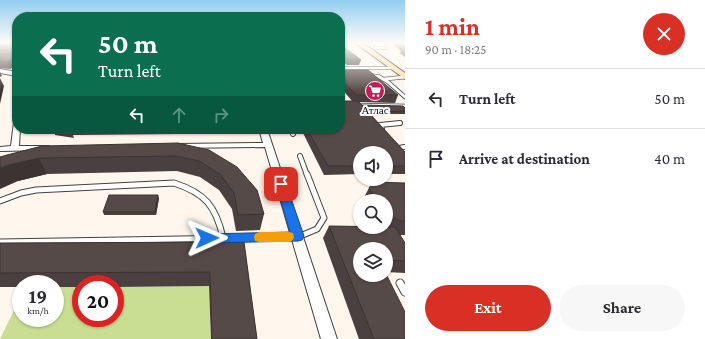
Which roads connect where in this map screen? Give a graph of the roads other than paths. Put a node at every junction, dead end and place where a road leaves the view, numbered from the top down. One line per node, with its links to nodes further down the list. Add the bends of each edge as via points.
1 (380, 59): 4 (main road)
2 (391, 59): 5 (main road)
3 (345, 67): 4 (lane)
4 (392, 68): 9 (main road)
5 (405, 68)
6 (0, 71): 7 (street)
7 (12, 73)
8 (363, 74): 10 (lane)
9 (405, 77): 10 (lane)
10 (385, 79): 11 (lane)
11 (404, 96)
12 (353, 105): 13 (lane)
13 (405, 106)
14 (400, 124): 15 (lane, via 380,125)
15 (384, 133)
16 (16, 134): 22 (street)
17 (265, 134): 19 (street)
18 (394, 143): 24 (lane)
19 (268, 145): 20 (street); 29 (street)
20 (165, 146)
21 (405, 147): 24 (lane)
22 (15, 148): 23 (street); 25 (street)
23 (55, 148)
24 (399, 148): 26 (lane)
25 (0, 149)
26 (403, 152)
27 (300, 156): 29 (lane, via 324,218 323,223 315,231)
28 (0, 201): 30 (lane, via 36,190 174,184 195,191 211,204 220,222)
29 (298, 236): 30 (lane); 34 (street)
30 (223, 238): 31 (lane)
31 (0, 242)
32 (400, 283): 33 (lane)
33 (405, 292)
34 (329, 339)

